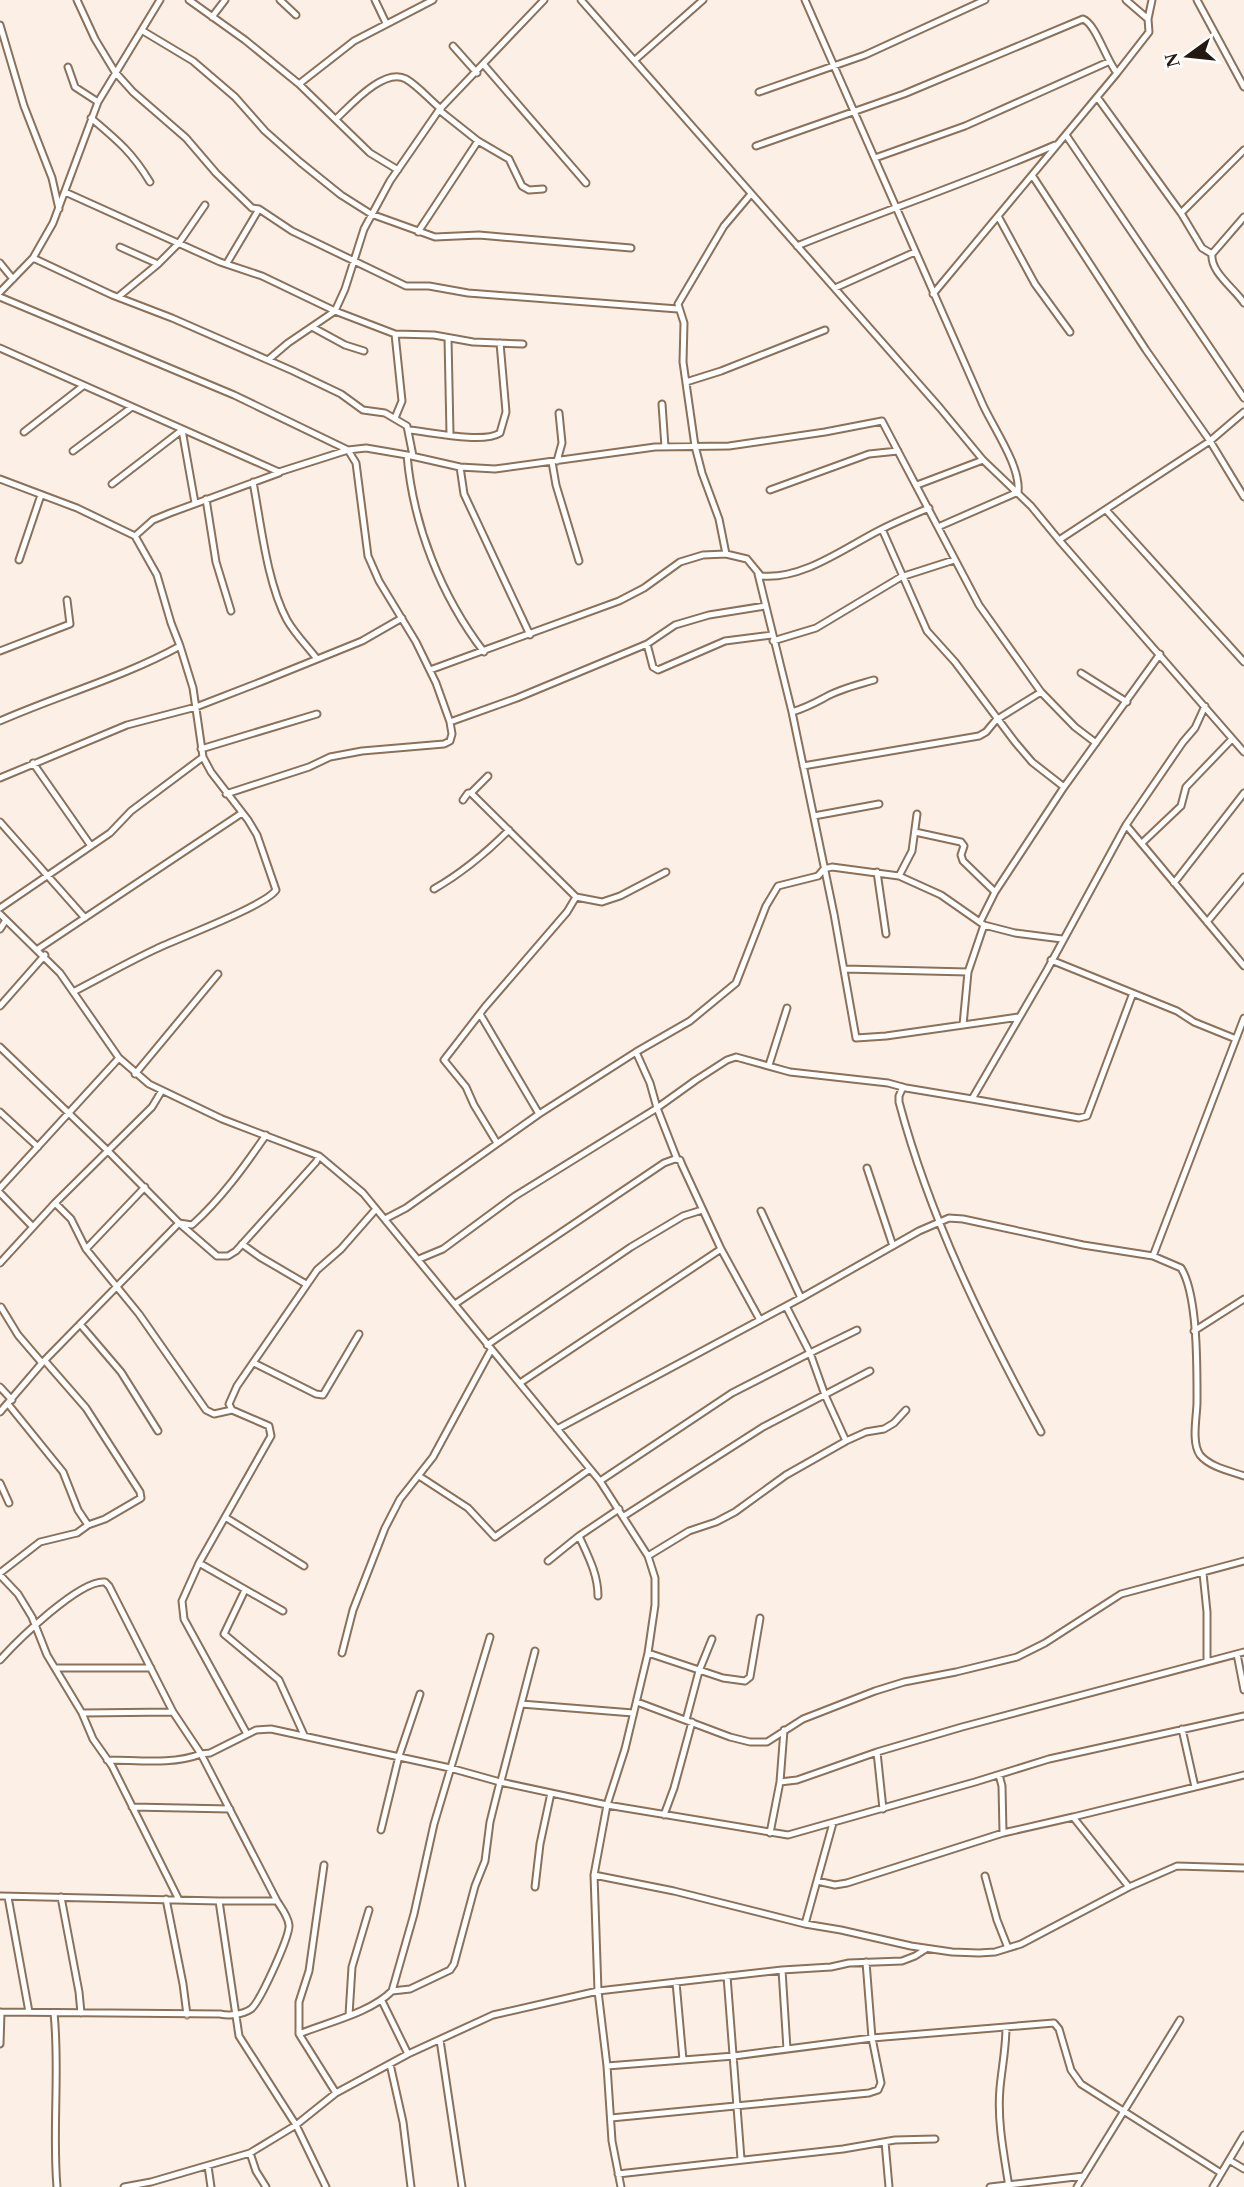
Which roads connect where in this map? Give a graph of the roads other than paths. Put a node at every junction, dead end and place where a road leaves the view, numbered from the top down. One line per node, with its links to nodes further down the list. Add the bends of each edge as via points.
1 (77, 0): 33 (street)
2 (150, 0): 18 (street)
3 (189, 0): 22 (street)
4 (225, 0): 22 (street)
5 (280, 0): 21 (street)
6 (375, 0): 24 (street)
7 (431, 0): 24 (street)
8 (544, 0): 30 (street)
9 (581, 0): 28 (street)
10 (703, 0): 28 (street)
11 (806, 0): 31 (street)
12 (962, 0): 20 (street)
13 (985, 0): 20 (street)
14 (1126, 0): 23 (street)
15 (1153, 0): 23 (street)
16 (1197, 0): 19 (street)
17 (1206, 0): 19 (street)
18 (158, 3): 26 (street)
19 (1203, 9): 37 (street)
20 (964, 10): 31 (street)
21 (296, 15)
22 (212, 17): 36 (street)
23 (1148, 19): 35 (street, via 1149,32)
24 (386, 23): 36 (street, via 354,41)
25 (0, 25): 60 (street)
26 (143, 31): 33 (street); 63 (street, via 193,61 300,162)
27 (453, 46): 34 (street)
28 (635, 60): 57 (street)
29 (1108, 62): 35 (street); 42 (street, via 1090,23 1083,19); 50 (street, via 965,126)
30 (484, 65): 34 (street); 54 (street)
31 (834, 65): 38 (street); 42 (street)
32 (68, 67): 40 (street, via 75,87)
33 (115, 72): 40 (street); 61 (street, via 252,208)
34 (477, 73): 41 (street)
35 (1117, 74): 39 (street)
36 (299, 84): 44 (street)
37 (1244, 87)
38 (759, 92)
39 (1097, 97): 45 (street); 62 (street)
40 (98, 102): 43 (street)
41 (440, 110): 44 (street, via 400,77 364,92); 46 (street); 51 (street)
42 (855, 113): 48 (street); 50 (street)
43 (90, 118): 53 (street, via 116,137); 56 (street)
44 (337, 119): 51 (street, via 370,153)
45 (1066, 135): 47 (street); 99 (street)
46 (478, 141): 55 (street, via 509,159 522,186); 66 (street)
47 (1058, 144): 52 (street); 59 (street, via 983,177)
48 (756, 146)
49 (1244, 150): 62 (street)
50 (875, 158): 59 (street)
51 (398, 170): 63 (street)
52 (1032, 175): 64 (street); 109 (street)
53 (150, 182)
54 (586, 183)
55 (544, 190)
56 (65, 192): 60 (street); 67 (street)
57 (751, 194): 68 (street); 84 (street, via 724,226)
58 (205, 205): 67 (street)
59 (895, 206): 68 (street); 71 (street)
60 (59, 209): 73 (street)
61 (259, 209): 74 (street, via 292,231); 76 (street)
62 (1181, 213): 72 (street, via 1202,248)
63 (371, 214): 66 (street); 74 (street)
64 (998, 216): 80 (street); 88 (street, via 1035,284)
65 (1244, 217): 72 (street)
66 (418, 232): 70 (street, via 435,237 479,235)
67 (179, 243): 76 (street); 77 (street)
68 (797, 246): 79 (street)
69 (120, 247): 77 (street)
70 (631, 248)
71 (915, 252): 79 (street); 80 (street)
72 (1212, 254): 83 (street, via 1212,262)
73 (33, 258): 78 (street); 82 (street)
74 (355, 261): 84 (street, via 406,286); 85 (street)
75 (0, 263): 78 (street)
76 (227, 263): 85 (street)
77 (158, 264): 82 (street)
78 (13, 279): 81 (street)
79 (835, 288): 116 (street)
80 (933, 294): 125 (street, via 1016,471)
81 (0, 295): 112 (street, via 245,400)
82 (118, 297): 96 (street)
83 (1244, 303)
84 (678, 309): 97 (street, via 684,323)
85 (335, 311): 86 (street); 89 (street)
86 (312, 327): 94 (street); 96 (street)
87 (825, 330): 97 (street)
88 (1070, 332)
89 (394, 334): 90 (street); 104 (street, via 402,401)
90 (449, 338): 91 (street); 108 (street)
91 (500, 343): 92 (street); 108 (street, via 506,412 500,433 494,437)
92 (523, 344)
93 (2, 350): 95 (street); 98 (street)
94 (364, 351)
95 (0, 360)
96 (268, 360): 104 (street, via 341,394 363,410)
97 (686, 382): 110 (street)
98 (83, 386): 101 (street); 107 (street)
99 (1244, 398)
100 (662, 404): 111 (street)
101 (132, 407): 105 (street); 113 (street)
102 (1244, 412): 109 (street)
103 (559, 413): 117 (street, via 562,443)
104 (395, 418): 106 (street)
105 (182, 430): 119 (street); 122 (street); 129 (street)
106 (409, 430): 108 (street); 115 (street)
107 (24, 432)
108 (450, 435)
109 (1209, 441): 127 (street); 131 (street)
110 (695, 446): 111 (street); 114 (street, via 729,446 878,420); 136 (street)
111 (665, 447): 117 (street)
112 (348, 450): 115 (street); 119 (street); 145 (street, via 356,463 368,556)
113 (73, 451)
114 (898, 451): 123 (street); 124 (street, via 869,454)
115 (410, 455): 118 (street); 151 (street, via 413,499 428,549 456,612)
116 (983, 460): 123 (street); 125 (street)
117 (555, 462): 118 (street, via 495,469); 139 (street, via 556,485)
118 (460, 467): 146 (street, via 464,494)
119 (279, 472): 121 (street)
120 (0, 479): 126 (street)
121 (253, 482): 128 (street); 153 (street, via 280,603)
122 (113, 484)
123 (917, 485): 130 (street)
124 (770, 490)
125 (1018, 492): 132 (street); 135 (street)
126 (41, 495): 134 (street); 138 (street)
127 (1244, 497)
128 (206, 499): 129 (street); 144 (street, via 214,553)
129 (195, 503): 134 (street, via 153,520)
130 (929, 508): 132 (street); 133 (street)
131 (1106, 510): 135 (street); 154 (street)
132 (938, 527): 137 (street)
133 (881, 529): 140 (street, via 807,568 773,576); 141 (street)
134 (135, 536): 149 (street, via 157,575)
135 (1059, 540): 152 (street)
136 (726, 554): 140 (street, via 747,559); 146 (street, via 689,558 619,601)
137 (954, 559): 141 (street); 158 (street, via 979,605)
138 (19, 560)
139 (579, 561)
140 (758, 574): 143 (street)
141 (901, 577): 147 (street, via 816,628); 164 (street, via 927,631)
142 (67, 600): 150 (street, via 70,624)
143 (765, 606): 147 (street); 148 (street, via 675,625)
144 (231, 611)
145 (402, 618): 153 (street); 155 (street)
146 (530, 635): 151 (street)
147 (772, 638): 148 (street, via 725,641 658,670); 162 (street)
148 (647, 643): 166 (street)
149 (180, 646): 161 (street); 165 (street)
150 (0, 651)
151 (484, 652): 155 (street)
152 (1160, 654): 159 (street); 160 (street)
153 (317, 659): 161 (street)
154 (1244, 662)
155 (430, 670): 166 (street)
156 (1082, 673): 159 (street)
157 (874, 680): 162 (street)
158 (1041, 692): 164 (street); 168 (street)
159 (1127, 702): 168 (street)
160 (1205, 706): 167 (street); 186 (street, via 1195,728)
161 (196, 707): 169 (street); 172 (street, via 127,725)
162 (792, 712): 173 (street)
163 (317, 714): 169 (street)
164 (996, 720): 173 (street, via 979,736); 176 (street, via 1032,762)
165 (0, 721)
166 (450, 722): 179 (street, via 452,734 444,744 330,757)
167 (1232, 739): 170 (street); 189 (street, via 1186,787 1181,806)
168 (1096, 743): 176 (street)
169 (201, 749): 171 (street)
170 (1244, 751)
171 (203, 757): 179 (street); 190 (street)
172 (33, 763): 175 (street); 190 (street)
173 (803, 766): 184 (street)
174 (488, 776): 177 (street)
175 (0, 778)
176 (1064, 787): 199 (street)
177 (471, 793): 180 (street); 187 (street)
178 (1244, 793): 197 (street)
179 (226, 794): 182 (street)
180 (463, 800)
181 (878, 804): 184 (street)
182 (242, 813): 204 (street); 217 (street, via 257,835 274,880 274,893)
183 (917, 814): 188 (street)
184 (814, 816): 191 (street)
185 (0, 822): 194 (street)
186 (1126, 825): 189 (street); 209 (street)
187 (509, 830): 198 (street); 200 (street)
188 (915, 832): 195 (street, via 912,851); 199 (street, via 961,842 963,861)
189 (1142, 843): 197 (street)
190 (91, 846): 194 (street)
191 (824, 869): 193 (street); 214 (street); 227 (street, via 818,876 778,886 736,983 690,1021)
192 (666, 872): 200 (street, via 602,902)
193 (877, 872): 195 (street); 208 (street)
194 (47, 876): 201 (street); 204 (street)
195 (899, 876): 206 (street, via 941,895)
196 (1244, 877): 205 (street)
197 (1174, 883): 205 (street)
198 (434, 889)
199 (995, 892): 206 (street)
200 (576, 897): 221 (street)
201 (0, 908)
202 (0, 914): 203 (street)
203 (6, 919): 207 (street); 210 (street)
204 (85, 919): 210 (street)
205 (1207, 922): 213 (street)
206 (982, 924): 209 (street); 215 (street)
207 (0, 929)
208 (886, 934)
209 (1062, 939): 212 (street)
210 (38, 949): 211 (street)
211 (44, 956): 217 (street); 219 (street)
212 (1052, 960): 218 (street); 222 (street)
213 (1244, 966)
214 (844, 969): 215 (street); 224 (street, via 858,1039)
215 (968, 972): 224 (street)
216 (218, 974): 230 (street)
217 (75, 991): 228 (street)
218 (1133, 993): 225 (street); 233 (street, via 1087,1116)
219 (0, 1006)
220 (787, 1008): 229 (street)
221 (480, 1014): 237 (street); 239 (street, via 444,1060 466,1087)
222 (1020, 1017): 224 (street); 233 (street)
223 (1244, 1018): 225 (street)
224 (963, 1025)
225 (1236, 1039): 260 (street)
226 (0, 1046): 236 (street)
227 (636, 1052): 234 (street); 237 (street)
228 (119, 1058): 230 (street); 236 (street)
229 (769, 1065): 231 (street, via 790,1072); 234 (street, via 736,1057 726,1060)
230 (135, 1074): 232 (street)
231 (903, 1087): 233 (street); 253 (street, via 899,1102)
232 (161, 1092): 238 (street); 241 (street, via 152,1107)
233 (972, 1099)
234 (657, 1108): 243 (street); 261 (street, via 515,1196 443,1249)
235 (0, 1112): 240 (street)
236 (69, 1112): 240 (street); 241 (street)
237 (539, 1114): 239 (street)
238 (266, 1135): 242 (street); 254 (street, via 203,1215 192,1225)
239 (497, 1143): 252 (street)
240 (38, 1147): 245 (street)
241 (107, 1150): 246 (street); 248 (street)
242 (319, 1156): 249 (street); 256 (street)
243 (677, 1159): 250 (street); 267 (street, via 664,1163)
244 (867, 1168): 257 (street)
245 (1, 1183)
246 (145, 1187): 254 (street); 258 (street)
247 (0, 1194): 255 (street)
248 (54, 1203): 255 (street); 258 (street, via 71,1219)
249 (376, 1209): 252 (street); 263 (street)
250 (702, 1210): 259 (street); 275 (street, via 631,1247)
251 (761, 1211): 265 (street)
252 (384, 1219): 261 (street)
253 (939, 1222): 257 (street); 260 (street, via 963,1219); 289 (street, via 995,1348)
254 (179, 1223): 256 (street, via 217,1256 228,1256); 264 (street)
255 (33, 1227): 262 (street)
256 (242, 1244): 263 (street)
257 (894, 1246): 265 (street)
258 (86, 1249): 264 (street)
259 (721, 1250): 270 (street); 280 (street)
260 (1153, 1256): 273 (street, via 1185,1273)
261 (419, 1259): 267 (street)
262 (0, 1264)
263 (306, 1284): 278 (street)
264 (116, 1288): 271 (street); 284 (street, via 206,1410 214,1414)
265 (801, 1298): 268 (street)
266 (1244, 1299): 273 (street)
267 (455, 1304): 275 (street)
268 (786, 1306): 270 (street); 276 (street)
269 (1, 1307): 277 (street, via 18,1335)
270 (760, 1320): 287 (street)
271 (80, 1324): 277 (street); 288 (street, via 121,1372)
272 (857, 1330): 276 (street)
273 (1194, 1331): 293 (street, via 1197,1448 1213,1464)
274 (359, 1334): 278 (street, via 323,1395)
275 (489, 1348): 280 (street); 292 (street)
276 (810, 1353): 282 (street); 294 (street, via 733,1393)
277 (44, 1362): 283 (street); 300 (street, via 86,1408 141,1495)
278 (254, 1363): 284 (street, via 230,1401)
279 (870, 1371): 282 (street)
280 (520, 1383): 287 (street)
281 (0, 1387): 283 (street)
282 (825, 1395): 290 (street); 298 (street, via 764,1427)
283 (10, 1403): 286 (street); 300 (street, via 63,1472)
284 (232, 1410): 299 (street, via 269,1426 271,1436)
285 (906, 1410): 290 (street, via 884,1429)
286 (0, 1412)
287 (557, 1429): 291 (street)
288 (158, 1431)
289 (1041, 1432)
290 (846, 1441): 302 (street, via 786,1475 735,1512 689,1531)
291 (590, 1469): 292 (street, via 497,1537 468,1508); 294 (street)
292 (419, 1476): 317 (street, via 385,1528 353,1610)
293 (1244, 1476)
294 (600, 1481): 297 (street)
295 (0, 1483): 296 (street)
296 (9, 1503)
297 (619, 1509): 298 (street); 301 (street)
298 (624, 1516): 302 (street)
299 (225, 1517): 305 (street); 306 (street)
300 (88, 1525): 308 (street, via 33,1547)
301 (579, 1536): 303 (street); 310 (street, via 593,1565)
302 (648, 1556): 318 (street, via 655,1591)
303 (548, 1561)
304 (1244, 1561): 307 (street)
305 (199, 1563): 309 (street); 336 (street, via 182,1601 184,1619)
306 (304, 1566)
307 (1203, 1573): 321 (street); 335 (street, via 1121,1594 1017,1657 895,1685)
308 (0, 1574): 313 (street)
309 (246, 1590): 311 (street); 337 (street, via 224,1634 279,1680)
310 (598, 1596)
311 (283, 1611)
312 (760, 1618): 324 (street, via 749,1679)
313 (36, 1625): 320 (street); 322 (street); 323 (street, via 68,1597 93,1583 105,1582)
314 (490, 1637): 342 (street)
315 (712, 1639): 324 (street)
316 (535, 1651): 328 (street)
317 (342, 1653)
318 (648, 1653): 324 (street); 327 (street)
319 (1240, 1653): 321 (street); 325 (street)
320 (0, 1660)
321 (1207, 1661): 338 (street)
322 (55, 1668): 323 (street); 330 (street)
323 (151, 1668): 329 (street)
324 (699, 1671): 333 (street)
325 (1244, 1690)
326 (420, 1694): 340 (street)
327 (637, 1702): 331 (street); 333 (street)
328 (521, 1704): 331 (street); 345 (street)
329 (173, 1712): 330 (street); 339 (street)
330 (82, 1713): 341 (street)
331 (634, 1713): 349 (street)
332 (1244, 1716): 334 (street)
333 (689, 1721): 335 (street, via 750,1742 767,1741); 353 (street)
334 (1182, 1729): 343 (street); 347 (street)
335 (785, 1730): 346 (street)
336 (247, 1734): 337 (street, via 262,1729); 339 (street)
337 (304, 1735): 340 (street)
338 (877, 1752): 346 (street); 352 (street)
339 (201, 1754): 341 (street, via 167,1760); 351 (street)
340 (399, 1756): 342 (street); 356 (street)
341 (107, 1760): 350 (street)
342 (450, 1768): 345 (street); 381 (street)
343 (999, 1774): 352 (street); 358 (street)
344 (1244, 1775): 347 (street)
345 (500, 1781): 348 (street); 381 (street, via 485,1861 454,1964 428,1982)
346 (780, 1782): 357 (street)
347 (1195, 1787): 354 (street)
348 (551, 1793): 349 (street); 364 (street)
349 (607, 1805): 353 (street); 361 (street)
350 (132, 1807): 351 (street); 370 (street)
351 (230, 1809): 372 (street)
352 (883, 1809): 355 (street)
353 (664, 1815): 357 (street)
354 (1073, 1817): 358 (street); 365 (street)
355 (833, 1824): 357 (street, via 788,1835); 363 (street)
356 (381, 1830)
357 (770, 1833)
358 (1003, 1833): 363 (street, via 847,1883)
359 (324, 1865): 393 (street, via 309,1971 299,2002)
360 (1244, 1868): 365 (street, via 1178,1866)
361 (594, 1875): 374 (street); 382 (street)
362 (985, 1876): 375 (street)
363 (817, 1881): 374 (street)
364 (535, 1887)
365 (1129, 1887): 375 (street)
366 (0, 1896): 367 (street)
367 (8, 1896): 368 (street); 385 (street)
368 (61, 1897): 369 (street); 387 (street)
369 (166, 1899): 370 (street); 389 (street)
370 (179, 1900): 371 (street)
371 (219, 1901): 372 (street); 388 (street)
372 (277, 1901): 388 (street, via 286,1916 287,1935 257,2001 248,2011)
373 (369, 1910): 390 (street, via 352,1966)
374 (805, 1924): 376 (street)
375 (1008, 1948): 376 (street, via 979,1953)
376 (926, 1949): 377 (street, via 902,1961)
377 (866, 1962): 378 (street); 394 (street)
378 (782, 1970): 379 (street); 397 (street)
379 (727, 1976): 380 (street); 399 (street)
380 (676, 1982): 382 (street); 400 (street)
381 (392, 1991): 383 (street)
382 (598, 1991): 395 (street, via 493,2015); 402 (street)
383 (383, 2001): 390 (street); 398 (street)
384 (1, 2012): 385 (street); 396 (street)
385 (29, 2012): 386 (street)
386 (54, 2013): 387 (street); 421 (street)
387 (81, 2013): 389 (street)
388 (236, 2014): 389 (street); 407 (street, via 239,2036)
389 (187, 2015)
390 (349, 2015): 393 (street)
391 (1180, 2020): 405 (street)
392 (1006, 2027): 394 (street); 405 (street, via 1057,2025 1074,2078); 420 (street, via 999,2089)
393 (299, 2035): 403 (street)
394 (872, 2038): 397 (street); 404 (street, via 881,2083 875,2092)
395 (440, 2040): 398 (street); 427 (street)
396 (0, 2044)
397 (787, 2049): 399 (street)
398 (408, 2054): 401 (street)
399 (734, 2056): 400 (street); 404 (street)
400 (683, 2060): 402 (street)
401 (390, 2064): 403 (street); 426 (street)
402 (607, 2066): 406 (street)
403 (336, 2093): 407 (street)
404 (736, 2105): 406 (street); 412 (street)
405 (1124, 2112): 416 (street); 418 (street)
406 (611, 2118): 417 (street)
407 (296, 2125): 411 (street); 425 (street)
408 (1244, 2134): 413 (street)
409 (935, 2139): 410 (street)
410 (885, 2142): 412 (street); 429 (street)
411 (250, 2153): 414 (street); 424 (street)
412 (741, 2159): 417 (street)
413 (1229, 2160): 415 (street); 416 (street)
414 (208, 2166): 419 (street); 423 (street)
415 (1244, 2169)
416 (1222, 2173): 432 (street)
417 (618, 2174): 428 (street)
418 (1084, 2176): 420 (street); 431 (street)
419 (152, 2185): 422 (street)
420 (1009, 2186): 430 (street)
421 (57, 2187)
422 (124, 2187)
423 (211, 2187)
424 (266, 2187)
425 (326, 2187)
426 (411, 2187)
427 (462, 2187)
428 (621, 2187)
429 (889, 2187)
430 (990, 2187)
431 (1077, 2187)
432 (1213, 2187)

